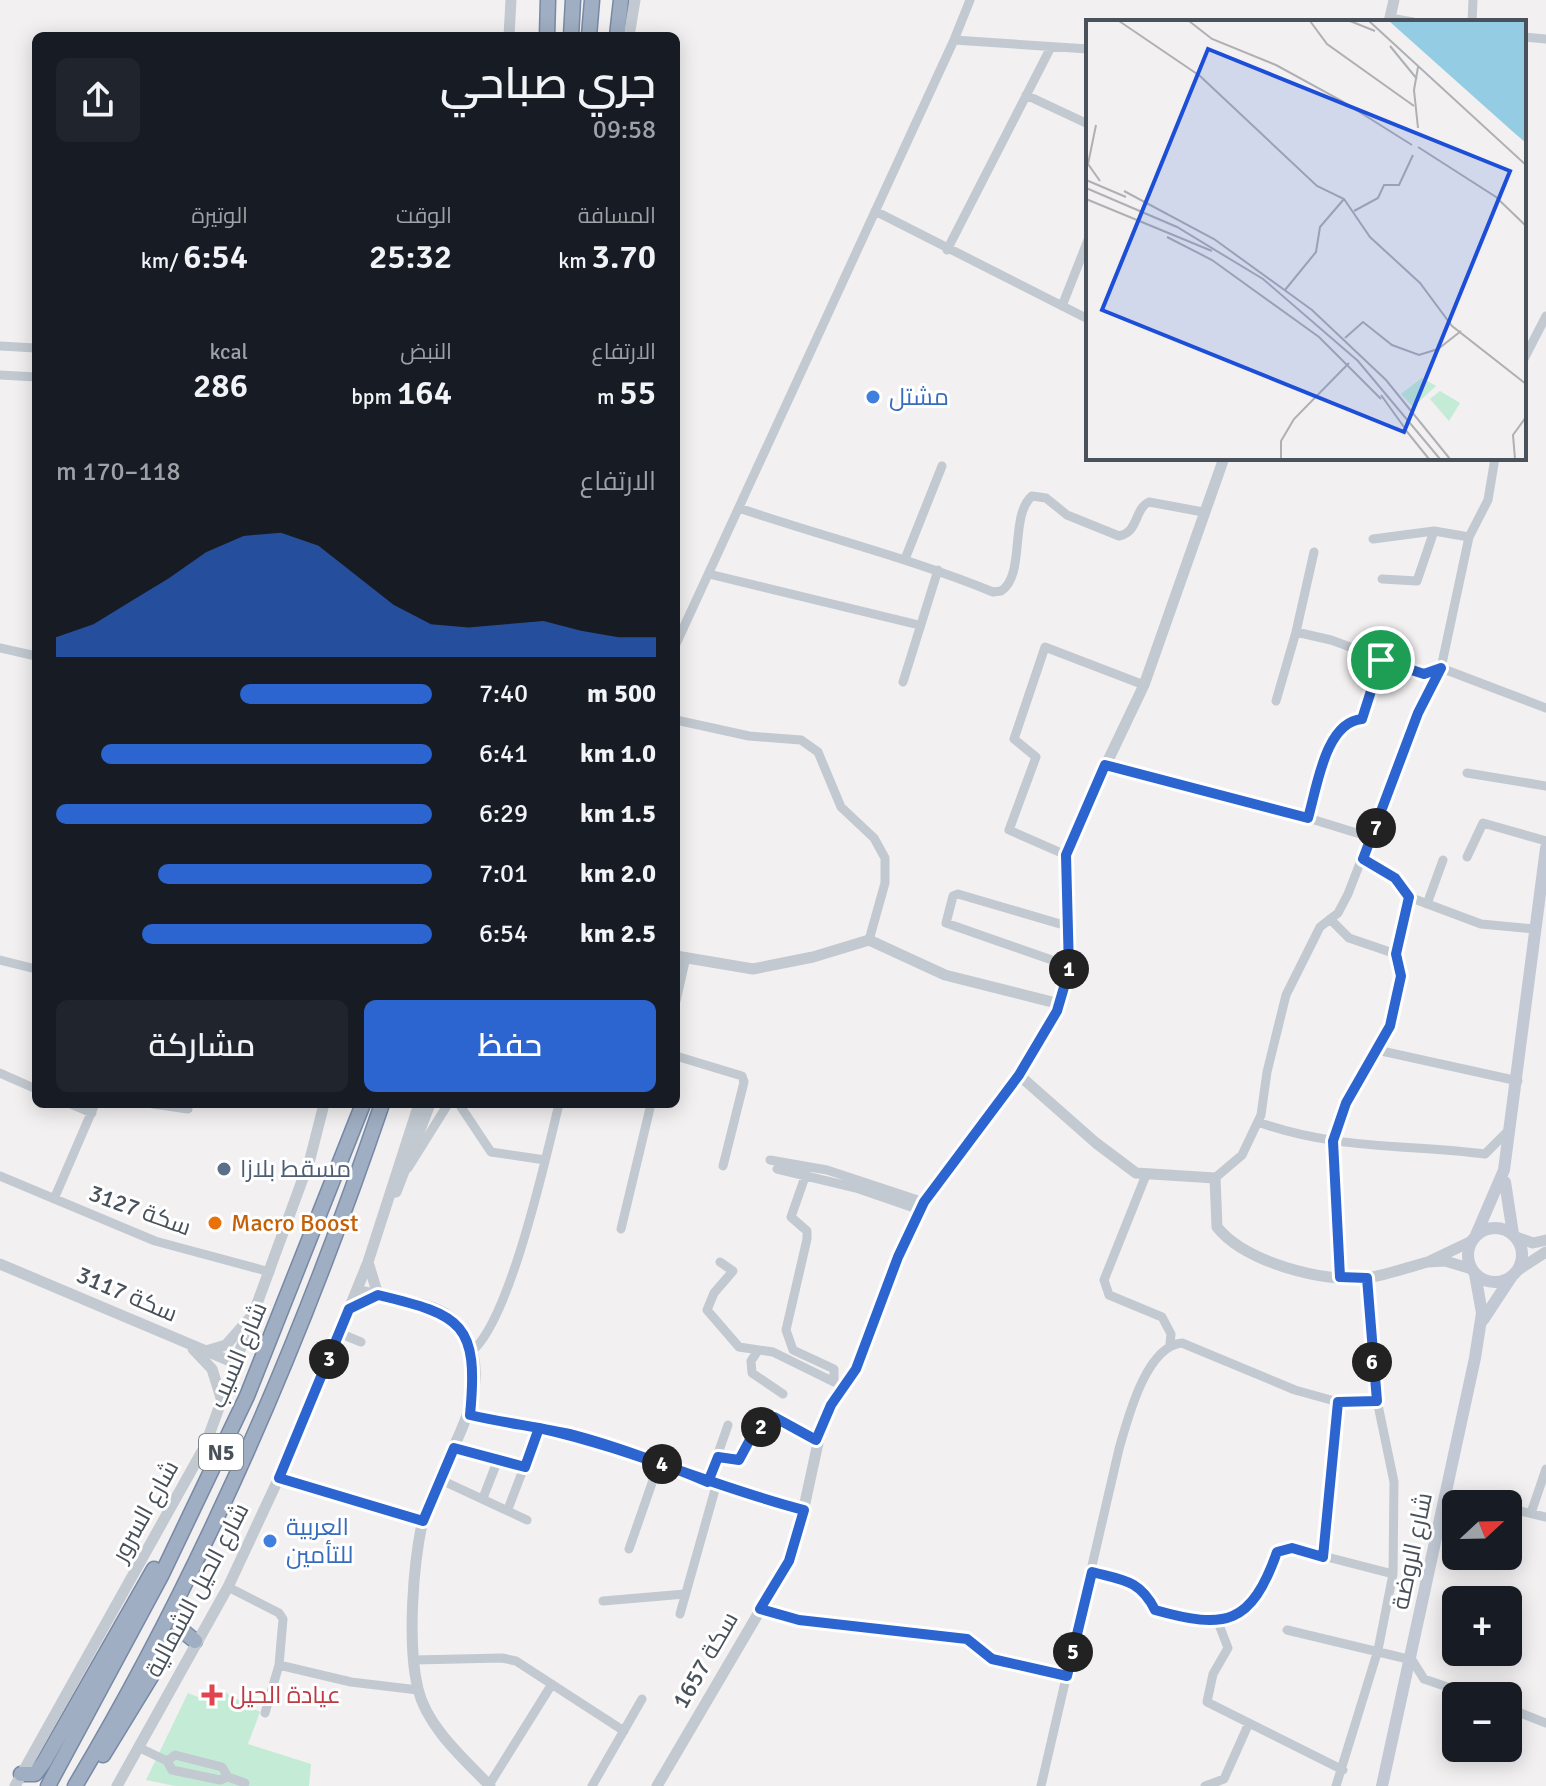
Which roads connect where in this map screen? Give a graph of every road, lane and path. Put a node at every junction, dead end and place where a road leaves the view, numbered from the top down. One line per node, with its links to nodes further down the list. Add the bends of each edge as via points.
1 (511, 0): 13 (street)
2 (548, 0): 14 (highway)
3 (573, 0): 15 (highway)
4 (592, 0): 16 (highway)
5 (621, 0): 17 (highway)
6 (635, 0): 18 (street)
7 (970, 0): 21 (street)
8 (1394, 0): 11 (street)
9 (1464, 0): 10 (street)
10 (1473, 0): 12 (street)
11 (1390, 20)
12 (1472, 20)
13 (509, 32)
14 (547, 32)
15 (571, 32)
16 (589, 32)
17 (617, 32)
18 (630, 32)
19 (1526, 37): 20 (street)
20 (1546, 39)
21 (954, 40): 22 (street); 26 (street)
22 (1051, 47): 23 (street); 24 (street)
23 (1086, 49)
24 (1026, 95): 25 (street); 28 (street)
25 (1086, 123)
26 (875, 211): 28 (street); 40 (street)
27 (1086, 245): 29 (street)
28 (947, 250): 29 (street)
29 (1062, 306): 31 (street)
30 (1546, 316): 34 (street)
31 (1086, 318)
32 (0, 346): 33 (street)
33 (32, 348)
34 (1526, 355)
35 (0, 375): 36 (street)
36 (32, 377)
37 (1223, 460): 41 (street)
38 (1495, 460): 43 (street, via 1488,500)
39 (942, 466): 46 (street)
40 (739, 508): 46 (street); 48 (street)
41 (1203, 512): 47 (street, via 1149,502 1141,507 1133,528 1119,536 1067,515 1046,498 1032,496 1024,507 1007,588 993,592); 58 (street)
42 (1434, 531): 43 (street); 44 (street); 49 (street, via 1417,581)
43 (1469, 537): 56 (street)
44 (1373, 539)
45 (1314, 552): 51 (street)
46 (905, 559): 47 (street)
47 (938, 570): 50 (street)
48 (709, 574): 50 (street); 52 (street)
49 (1382, 579)
50 (919, 625): 57 (street)
51 (1296, 632): 55 (street); 59 (street)
52 (680, 636)
53 (0, 648): 54 (street)
54 (32, 655)
55 (1381, 660): 56 (street, via 1424,674); 65 (street, via 1362,719 1343,725 1333,740)
56 (1441, 668): 60 (street); 66 (street, via 1418,713)
57 (903, 682)
58 (1144, 685): 62 (street); 69 (street, via 1045,647 1014,739 1036,757 1009,830)
59 (1276, 701)
60 (1546, 708)
61 (680, 721): 78 (street, via 749,736 801,740 818,752 841,807 874,838 885,858 885,883)
62 (1105, 765): 65 (street); 69 (street)
63 (1467, 773): 64 (street)
64 (1546, 786)
65 (1308, 818): 66 (street)
66 (1373, 838): 71 (street)
67 (1546, 841): 70 (street, via 1483,823)
68 (1546, 848): 77 (main road)
69 (1066, 855): 76 (street, سكة 1657)
70 (1467, 857)
71 (1363, 859): 73 (street, via 1395,878); 75 (street)
72 (1443, 860): 74 (street)
73 (1409, 897): 74 (street); 79 (street)
74 (1427, 904): 77 (street, via 1481,924)
75 (1330, 919): 79 (street, via 1349,938); 103 (street, via 1320,927 1286,995)
76 (1067, 926): 82 (street, سكة 1657); 82 (street, via 958,894 946,923)
77 (1535, 929): 89 (main road)
78 (869, 940): 80 (street, via 753,969); 84 (street, via 945,975)
79 (1396, 954): 85 (street, via 1401,976 1390,1026)
80 (681, 956)
81 (0, 960): 83 (street)
82 (1069, 966): 84 (street, سكة 1657)
83 (32, 968)
84 (1060, 1004): 88 (street, سكة 1657)
85 (1377, 1050): 89 (street); 105 (street, via 1346,1103)
86 (680, 1057): 108 (street, via 742,1076)
87 (0, 1073): 90 (street)
88 (1019, 1075): 113 (street, via 1125,1166); 117 (street, سكة 1657)
89 (1518, 1081): 104 (main road)
90 (32, 1087)
91 (181, 1108): 102 (street)
92 (323, 1108): 129 (street, شارع السرور)
93 (361, 1108): 163 (highway, شارع السيب / N5, via 247,1396)
94 (380, 1108): 206 (highway, شارع السيب / N5, via 267,1404 174,1602)
95 (423, 1108): 111 (street, شارع الحيل الشمالية)
96 (423, 1108): 119 (street, شارع الحيل الشمالية)
97 (445, 1108): 111 (street)
98 (462, 1108): 106 (street, via 491,1152)
99 (558, 1108): 106 (street)
100 (650, 1108): 118 (street)
101 (94, 1109): 116 (street)
102 (188, 1109)
103 (1258, 1122): 105 (street); 115 (street, via 1242,1155)
104 (1511, 1128): 105 (street, via 1485,1154); 110 (main road)
105 (1333, 1141): 131 (street)
106 (545, 1160): 143 (street, via 523,1242 493,1321)
107 (770, 1160): 117 (street, via 827,1170)
108 (723, 1166)
109 (777, 1169): 112 (street)
110 (1504, 1170): 120 (main road); 121 (main road)
111 (404, 1174): 119 (street, شارع الحيل الشمالية)
112 (806, 1174): 117 (street); 146 (street, via 791,1217 807,1231 807,1239 786,1330 793,1350 834,1369)
113 (1146, 1175): 115 (street); 141 (street, via 1106,1270 1105,1288 1117,1299 1162,1317)
114 (0, 1176): 116 (street, سكة 3127)
115 (1215, 1178): 131 (street, via 1214,1219 1224,1236 1267,1260)
116 (54, 1199): 129 (street, سكة 3127, via 155,1241)
117 (922, 1206): 146 (street, سكة 1657)
118 (621, 1229)
119 (378, 1233): 124 (street, شارع الحيل الشمالية)
120 (1514, 1235): 121 (main road, via 1498,1228); 122 (street, via 1533,1243); 130 (main road, via 1521,1247)
121 (1474, 1238): 126 (street); 128 (main road, via 1468,1250)
122 (1546, 1240)
123 (1546, 1252): 130 (street)
124 (368, 1262): 133 (street, شارع الحيل الشمالية); 134 (street)
125 (720, 1262): 144 (street, via 733,1271 707,1310 739,1347)
126 (1428, 1262): 128 (street, via 1445,1261); 132 (street)
127 (0, 1264): 140 (street, سكة 3117)
128 (1474, 1271): 130 (main road, via 1493,1282); 137 (main road, شارع الروضة)
129 (270, 1272): 136 (street, شارع السرور)
130 (1515, 1273): 137 (main road, شارع الروضة)
131 (1340, 1277): 132 (street)
132 (1367, 1278): 148 (street)
133 (358, 1287): 134 (street); 135 (street, شارع الحيل الشمالية)
134 (378, 1295): 135 (street); 143 (street, via 448,1315)
135 (349, 1309): 138 (street, شارع الحيل الشمالية)
136 (256, 1312): 142 (street, via 233,1339); 145 (street, شارع السرور)
137 (1481, 1323): 165 (main road, شارع الروضة)
138 (339, 1333): 139 (street); 161 (street, شارع الحيل الشمالية)
139 (361, 1342)
140 (186, 1343): 142 (street, سكة 3117); 150 (street, via 212,1369)
141 (1170, 1344): 149 (street, via 1202,1349 1295,1390); 177 (street, via 1158,1353 1130,1413)
142 (206, 1351): 145 (street, سكة 3117)
143 (472, 1351): 151 (street)
144 (757, 1352): 146 (street, via 773,1352); 147 (street, via 752,1373)
145 (237, 1364): 150 (street, شارع السرور)
146 (840, 1385): 154 (street, سكة 1657)
147 (783, 1394)
148 (1377, 1401): 149 (street); 178 (street, via 1394,1482)
149 (1338, 1402): 176 (street)
150 (222, 1403): 203 (street, شارع السرور, via 205,1446)
151 (470, 1415): 153 (street); 155 (street)
152 (728, 1425): 156 (street)
153 (539, 1428): 158 (street); 159 (street)
154 (816, 1440): 156 (street, via 774,1417 754,1432 739,1460); 168 (street, سكة 1657)
155 (454, 1448): 157 (street); 162 (street)
156 (718, 1457): 164 (street)
157 (497, 1462): 159 (street); 166 (street)
158 (659, 1463): 164 (street); 175 (street)
159 (525, 1467): 167 (street)
160 (1546, 1469): 170 (street)
161 (279, 1478): 174 (street); 179 (street, شارع الحيل الشمالية)
162 (439, 1479): 166 (street); 174 (street)
163 (206, 1483): 203 (highway, via 44,1762 35,1774); 205 (highway, شارع السيب / N5)
164 (712, 1484): 168 (street); 180 (street)
165 (1447, 1490)
166 (483, 1498): 167 (street)
167 (508, 1509): 173 (street)
168 (804, 1510): 182 (street, سكة 1657, via 789,1561)
169 (1522, 1511): 170 (street)
170 (1531, 1513): 172 (street)
171 (1442, 1515): 189 (main road, شارع الروضة)
172 (1546, 1517)
173 (527, 1520)
174 (423, 1521): 188 (street)
175 (629, 1549)
176 (1323, 1557): 178 (street); 184 (street, via 1292,1548 1277,1552 1247,1609)
177 (1092, 1572): 184 (street, via 1132,1583 1147,1593 1155,1610); 191 (street)
178 (1393, 1574): 187 (street)
179 (228, 1587): 186 (street, شارع الحيل الشمالية); 190 (street, via 283,1619)
180 (685, 1594): 181 (street); 183 (street)
181 (603, 1601)
182 (760, 1609): 191 (street, via 799,1620 967,1639 992,1659); 211 (street, سكة 1657)
183 (680, 1614)
184 (1218, 1622): 198 (street, via 1228,1648 1213,1674 1207,1702)
185 (1287, 1630): 187 (street)
186 (195, 1641): 201 (street, شارع الحيل الشمالية); 207 (highway, via 184,1632 177,1634)
187 (1378, 1650): 189 (street); 202 (street)
188 (415, 1660): 192 (street, via 509,1659); 194 (street)
189 (1412, 1660): 193 (street, via 1424,1679); 215 (main road, شارع الروضة)
190 (279, 1665): 194 (street); 196 (street)
191 (1067, 1676): 212 (street)
192 (552, 1684): 200 (street); 204 (street)
193 (1442, 1685)
194 (418, 1690): 204 (street, via 450,1744)
195 (642, 1699): 200 (street)
196 (265, 1713)
197 (1522, 1714): 199 (street)
198 (1249, 1723): 202 (street); 213 (street, via 1224,1779)
199 (1546, 1723)
200 (624, 1731): 210 (street)
201 (138, 1747): 208 (street, شارع الحيل الشمالية); 209 (street, via 167,1761 172,1770 228,1777)
202 (1343, 1770): 214 (street)
203 (18, 1780)
204 (490, 1785)
205 (48, 1786)
206 (75, 1786)
207 (84, 1786)
208 (117, 1786)
209 (243, 1786)
210 (592, 1786)
211 (657, 1786)
212 (1041, 1786)
213 (1205, 1786)
214 (1336, 1786)
215 (1382, 1786)

